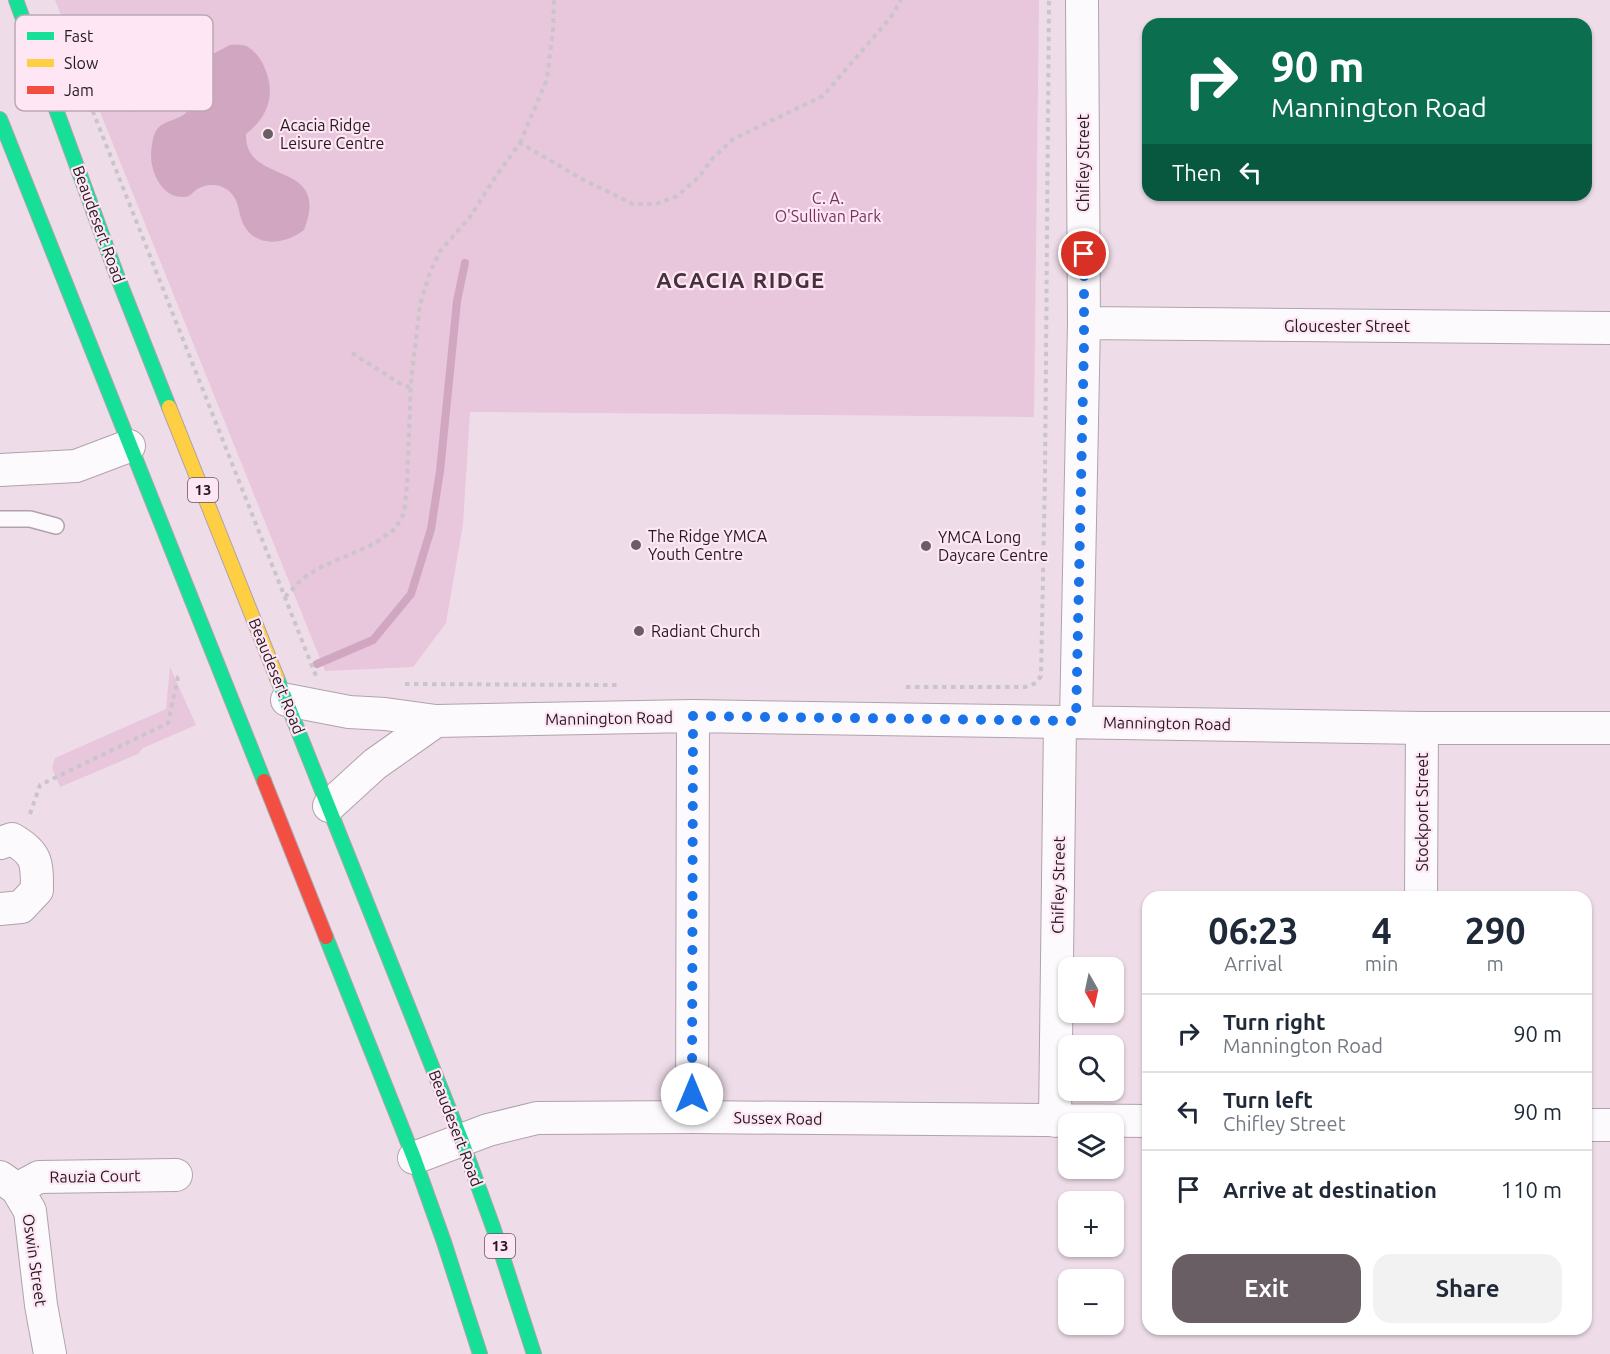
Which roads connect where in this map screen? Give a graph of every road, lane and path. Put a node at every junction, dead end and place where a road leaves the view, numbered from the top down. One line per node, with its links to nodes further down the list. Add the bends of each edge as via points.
1 (16, 0): 6 (highway, Beaudesert Road / 13)
2 (554, 0): 10 (path, via 547,79)
3 (901, 0): 10 (path, via 891,17 822,96 733,139 677,196 656,204 633,204)
4 (1049, 0): 24 (path, via 1041,676 1025,687)
5 (1082, 0): 11 (street, Chifley Street)
6 (21, 15)
7 (57, 111): 25 (highway, Beaudesert Road / 13, via 116,273)
8 (93, 111): 19 (path)
9 (0, 119): 15 (highway)
10 (520, 143): 14 (path, via 470,217 440,251 429,275 420,305)
11 (1084, 324): 12 (street, Gloucester Street); 28 (street, Chifley Street)
12 (1610, 328)
13 (352, 353): 14 (path)
14 (411, 387): 19 (path, via 404,513 395,529 374,544 303,578)
15 (129, 446): 16 (street, via 76,466); 41 (highway)
16 (0, 470)
17 (0, 519): 18 (lane, via 30,519)
18 (56, 526)
19 (285, 597): 21 (path, via 316,677)
20 (180, 676): 32 (path, via 168,723 40,785)
21 (324, 681)
22 (403, 684): 23 (path)
23 (623, 685)
24 (895, 686)
25 (287, 700): 27 (street, Mannington Road, via 349,712); 31 (highway, Beaudesert Road / 13)
26 (693, 716): 27 (street, Mannington Road); 28 (street, Mannington Road); 35 (street)
27 (436, 721): 31 (street, via 375,764)
28 (1068, 722): 29 (street, Mannington Road); 36 (street, Chifley Street)
29 (1422, 728): 30 (street, Mannington Road); 33 (street, Stockport Street)
30 (1610, 728)
31 (329, 806): 40 (highway, Beaudesert Road / 13)
32 (9, 843): 34 (street, via 29,849 37,868 37,890 21,907)
33 (1421, 891)
34 (0, 909)
35 (692, 1118): 36 (street, Sussex Road); 40 (street, Sussex Road, via 537,1118)
36 (1055, 1121): 37 (street, Sussex Road)
37 (1142, 1121)
38 (1592, 1125): 39 (street)
39 (1610, 1125)
40 (461, 1139): 41 (street, Sussex Road); 46 (highway, Beaudesert Road / 13)
41 (414, 1158): 45 (highway)
42 (176, 1174): 43 (street, Rauzia Court, via 39,1177)
43 (8, 1183): 44 (street, Oswin Street, via 30,1211)
44 (50, 1354)
45 (480, 1354)
46 (534, 1354)

